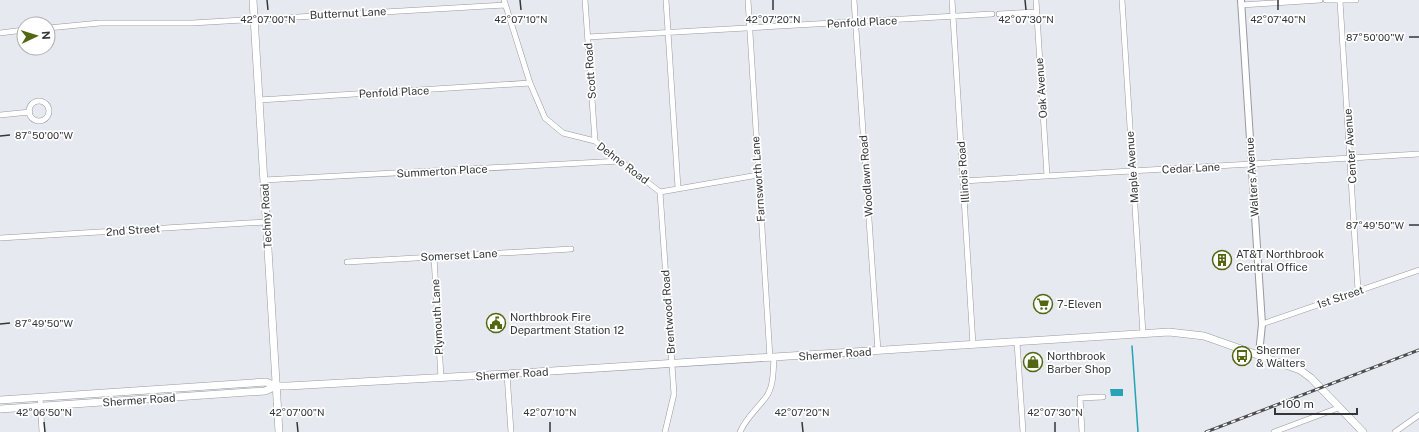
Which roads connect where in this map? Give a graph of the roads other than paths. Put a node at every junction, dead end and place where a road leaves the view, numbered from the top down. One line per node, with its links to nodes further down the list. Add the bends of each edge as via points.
1 (253, 0): 19 (main road, Techny Road)
2 (585, 0): 26 (street, Scott Road)
3 (666, 0): 25 (street)
4 (748, 0): 22 (street, Farnsworth Lane)
5 (854, 0): 20 (street, Woodlawn Road)
6 (952, 0): 18 (street, Illinois Road)
7 (1036, 0): 15 (street, Oak Avenue)
8 (1122, 0): 36 (street, Maple Avenue)
9 (1320, 0): 14 (street)
10 (1326, 0): 12 (street)
11 (1356, 0): 12 (street)
12 (1340, 1): 33 (street, Center Avenue)
13 (505, 3): 19 (street, Butternut Lane); 27 (street, Dehne Road)
14 (1241, 3): 35 (street, Walters Avenue)
15 (1036, 12): 17 (street); 38 (street, Oak Avenue)
16 (992, 14): 18 (street, Penfold Place)
17 (999, 14)
18 (953, 17): 20 (street, Penfold Place); 40 (street, Illinois Road)
19 (254, 18): 21 (street, Butternut Lane, via 155,24 100,23); 28 (main road, Techny Road)
20 (856, 23): 22 (street, Penfold Place); 54 (street, Woodlawn Road)
21 (56, 27)
22 (749, 29): 25 (street, Penfold Place); 37 (street, Farnsworth Lane)
23 (16, 31): 24 (street)
24 (0, 33)
25 (668, 33): 26 (street, Penfold Place); 41 (street)
26 (588, 37): 31 (street, Scott Road)
27 (530, 83): 28 (street, Penfold Place); 31 (street, Dehne Road, via 545,118 564,133)
28 (259, 100): 39 (main road, Techny Road)
29 (30, 112): 30 (street)
30 (0, 115)
31 (595, 141): 34 (street, Dehne Road)
32 (1419, 154): 33 (street, Cedar Lane)
33 (1351, 158): 35 (street, Cedar Lane); 49 (street, Center Avenue)
34 (620, 161): 39 (street, Summerton Place); 42 (street, Dehne Road)
35 (1251, 165): 36 (street, Cedar Lane); 50 (street, Walters Avenue)
36 (1133, 172): 38 (street, Cedar Lane); 51 (street, Maple Avenue)
37 (758, 175): 41 (street, Dehne Road); 56 (street, Farnsworth Lane)
38 (1047, 176): 40 (street, Cedar Lane)
39 (264, 180): 43 (main road, Techny Road)
40 (963, 182): 53 (street, Illinois Road)
41 (678, 188): 42 (street, Dehne Road)
42 (660, 192): 57 (street, Brentwood Road)
43 (266, 222): 44 (street, 2nd Street); 60 (main road, Techny Road)
44 (0, 238)
45 (571, 249): 46 (street, Somerset Lane)
46 (434, 257): 47 (street, Somerset Lane); 59 (street, Plymouth Lane)
47 (347, 262)
48 (1419, 270): 49 (street, 1st Street)
49 (1358, 290): 50 (street, 1st Street)
50 (1262, 324): 55 (street, Walters Avenue)
51 (1143, 334): 52 (main road, Shermer Road); 55 (main road, Shermer Road, via 1169,332 1204,336)
52 (1017, 342): 53 (main road, Shermer Road); 73 (street)
53 (974, 345): 54 (main road, Shermer Road)
54 (878, 351): 56 (main road, Shermer Road)
55 (1259, 354): 65 (main road, Shermer Road, via 1300,370 1311,378)
56 (772, 358): 57 (main road, Shermer Road); 72 (street, Farnsworth Lane, via 772,381 767,396 751,412)
57 (671, 363): 58 (main road, Shermer Road); 71 (street, Brentwood Road, via 674,394)
58 (507, 374): 59 (main road, Shermer Road); 70 (street)
59 (441, 378): 60 (main road, Shermer Road)
60 (276, 386): 61 (main road, Shermer Road, via 266,382); 64 (main road, Shermer Road, via 265,391); 69 (main road, Techny Road)
61 (40, 397): 63 (main road, Shermer Road); 64 (street)
62 (1103, 397): 74 (street, via 1080,398)
63 (0, 400)
64 (41, 407): 66 (main road, Shermer Road); 68 (street)
65 (1338, 408): 75 (street); 76 (main road, Shermer Road)
66 (0, 409)
67 (1419, 415): 77 (street)
68 (42, 432)
69 (279, 432)
70 (511, 432)
71 (665, 432)
72 (740, 432)
73 (1023, 432)
74 (1082, 432)
75 (1274, 432)
76 (1363, 432)
77 (1395, 432)

